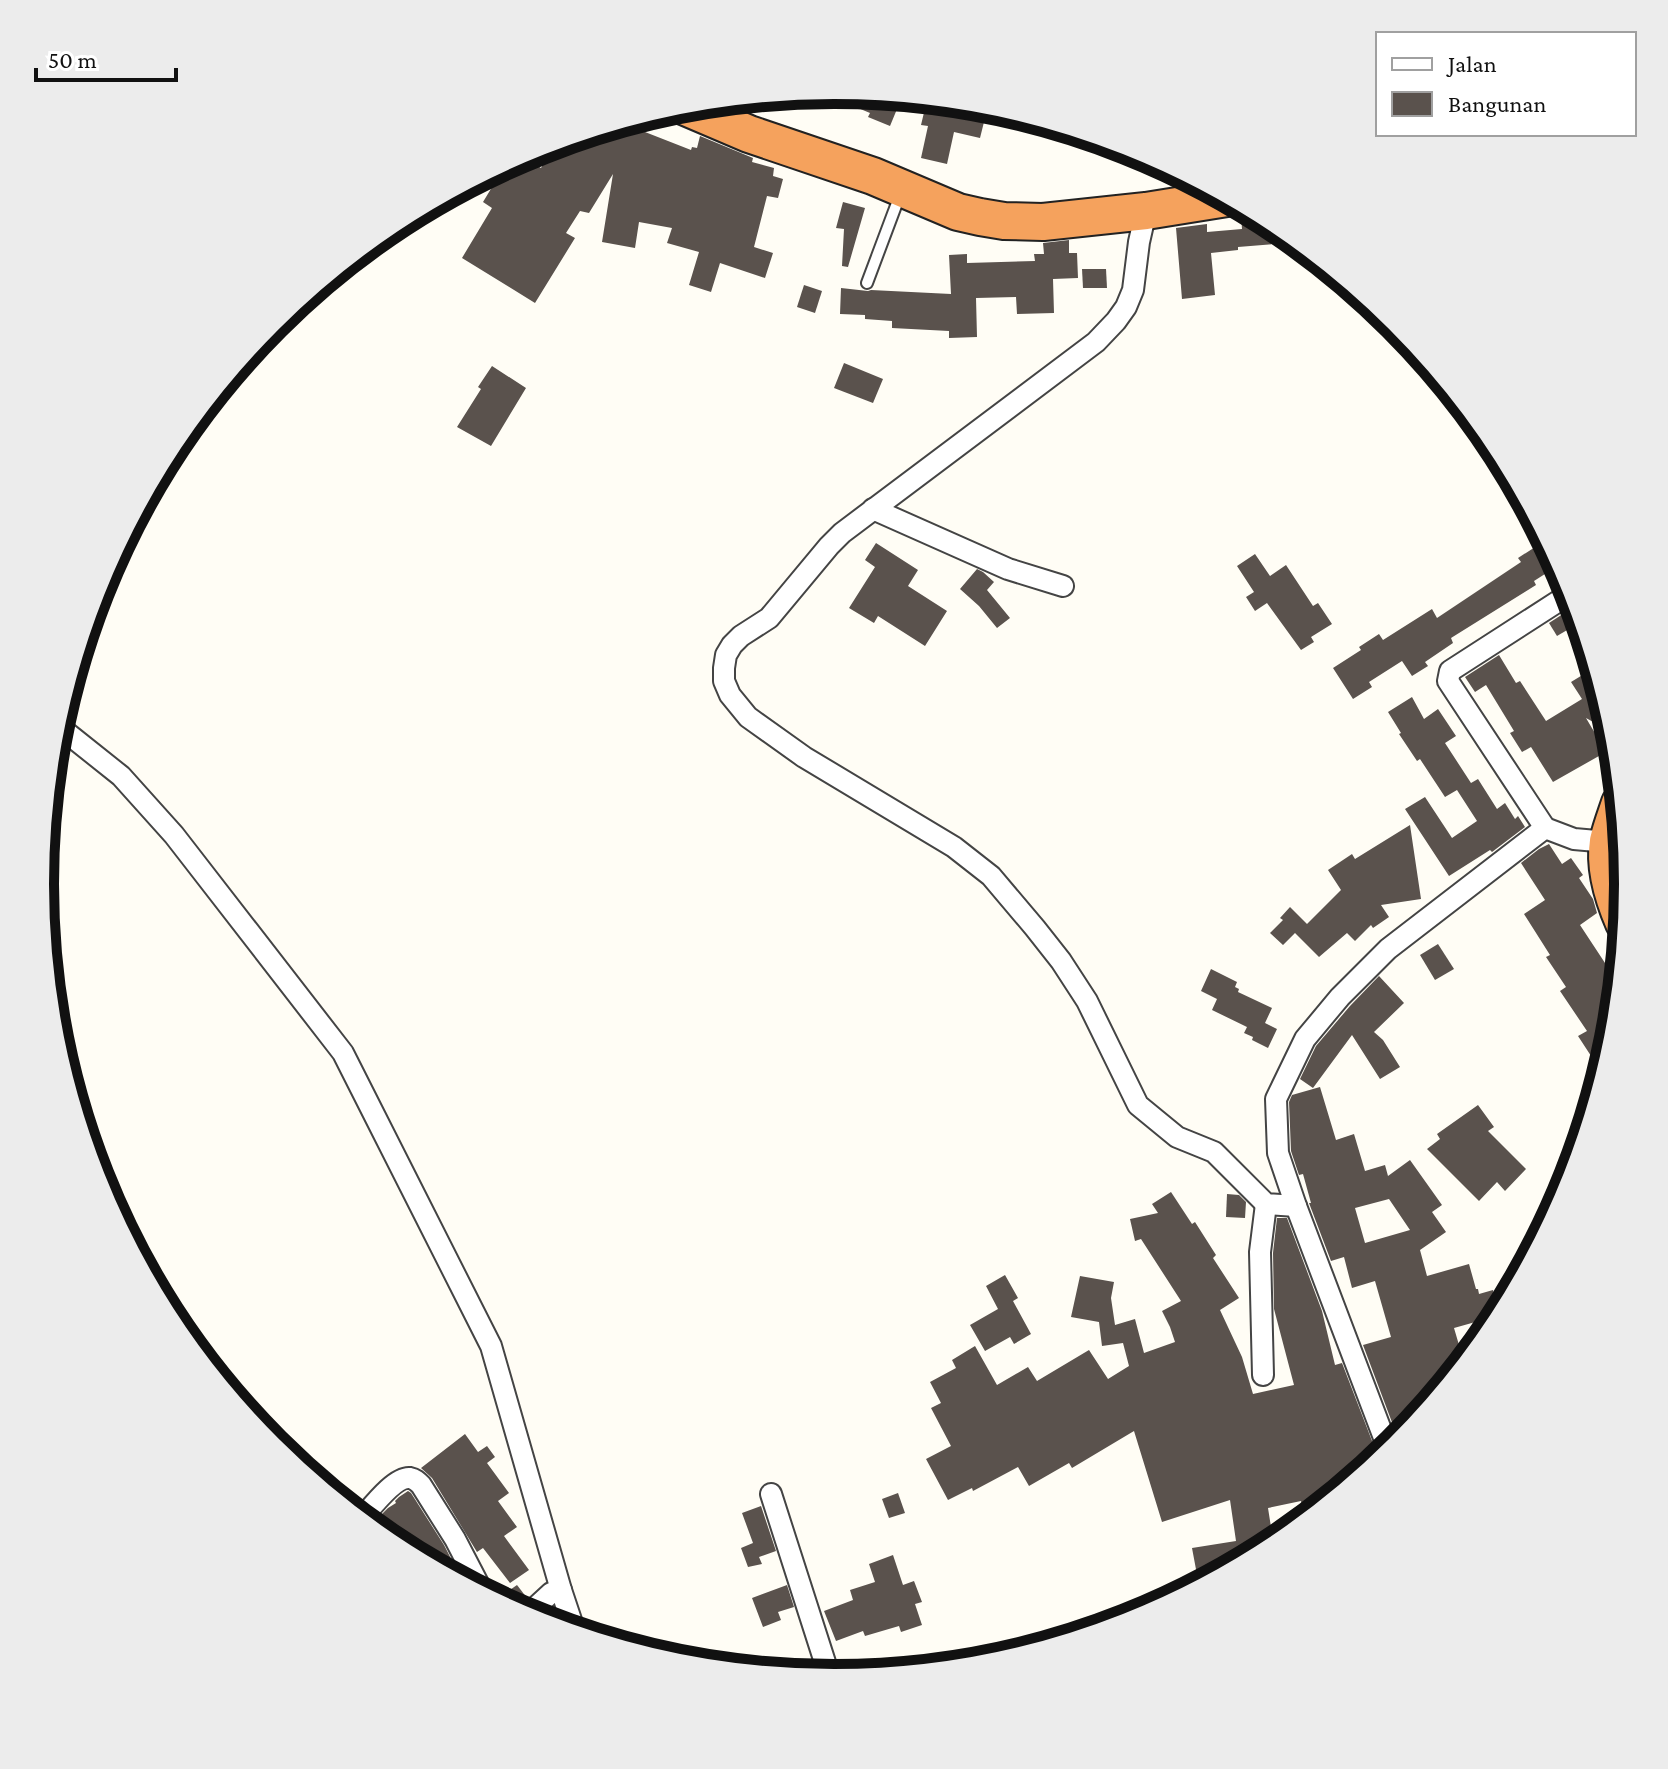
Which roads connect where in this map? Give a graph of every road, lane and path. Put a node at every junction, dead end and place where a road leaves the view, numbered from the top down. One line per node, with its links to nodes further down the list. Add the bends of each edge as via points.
1 (705, 115): 2 (highway)
2 (902, 190): 4 (highway, via 958,212 1004,221); 5 (lane)
3 (1209, 201): 4 (highway)
4 (1146, 211): 6 (street, via 1133,290 1116,321 1096,342)
5 (867, 283)
6 (873, 509): 7 (street, via 1008,569); 14 (street, via 829,546 769,618 732,645 724,668 730,695 748,717 804,757 954,847 991,876 1087,1001 1138,1105 1177,1137 1214,1152)
7 (1063, 586)
8 (1560, 600): 10 (street, via 1450,671 1448,681)
9 (69, 734): 21 (street, via 121,776 174,835 343,1053 491,1346)
10 (1545, 828): 12 (street, via 1574,839); 15 (street, via 1388,949 1305,1039 1276,1099 1278,1153)
11 (1612, 830): 12 (highway)
12 (1608, 842): 13 (highway)
13 (1614, 893)
14 (1266, 1204): 15 (street); 16 (street, via 1260,1252)
15 (1296, 1206): 17 (street)
16 (1263, 1375)
17 (1384, 1438)
18 (771, 1494): 24 (street)
19 (370, 1510): 20 (street, via 402,1479 414,1479)
20 (474, 1576)
21 (561, 1590): 22 (street); 23 (street)
22 (537, 1605)
23 (570, 1618)
24 (825, 1664)

